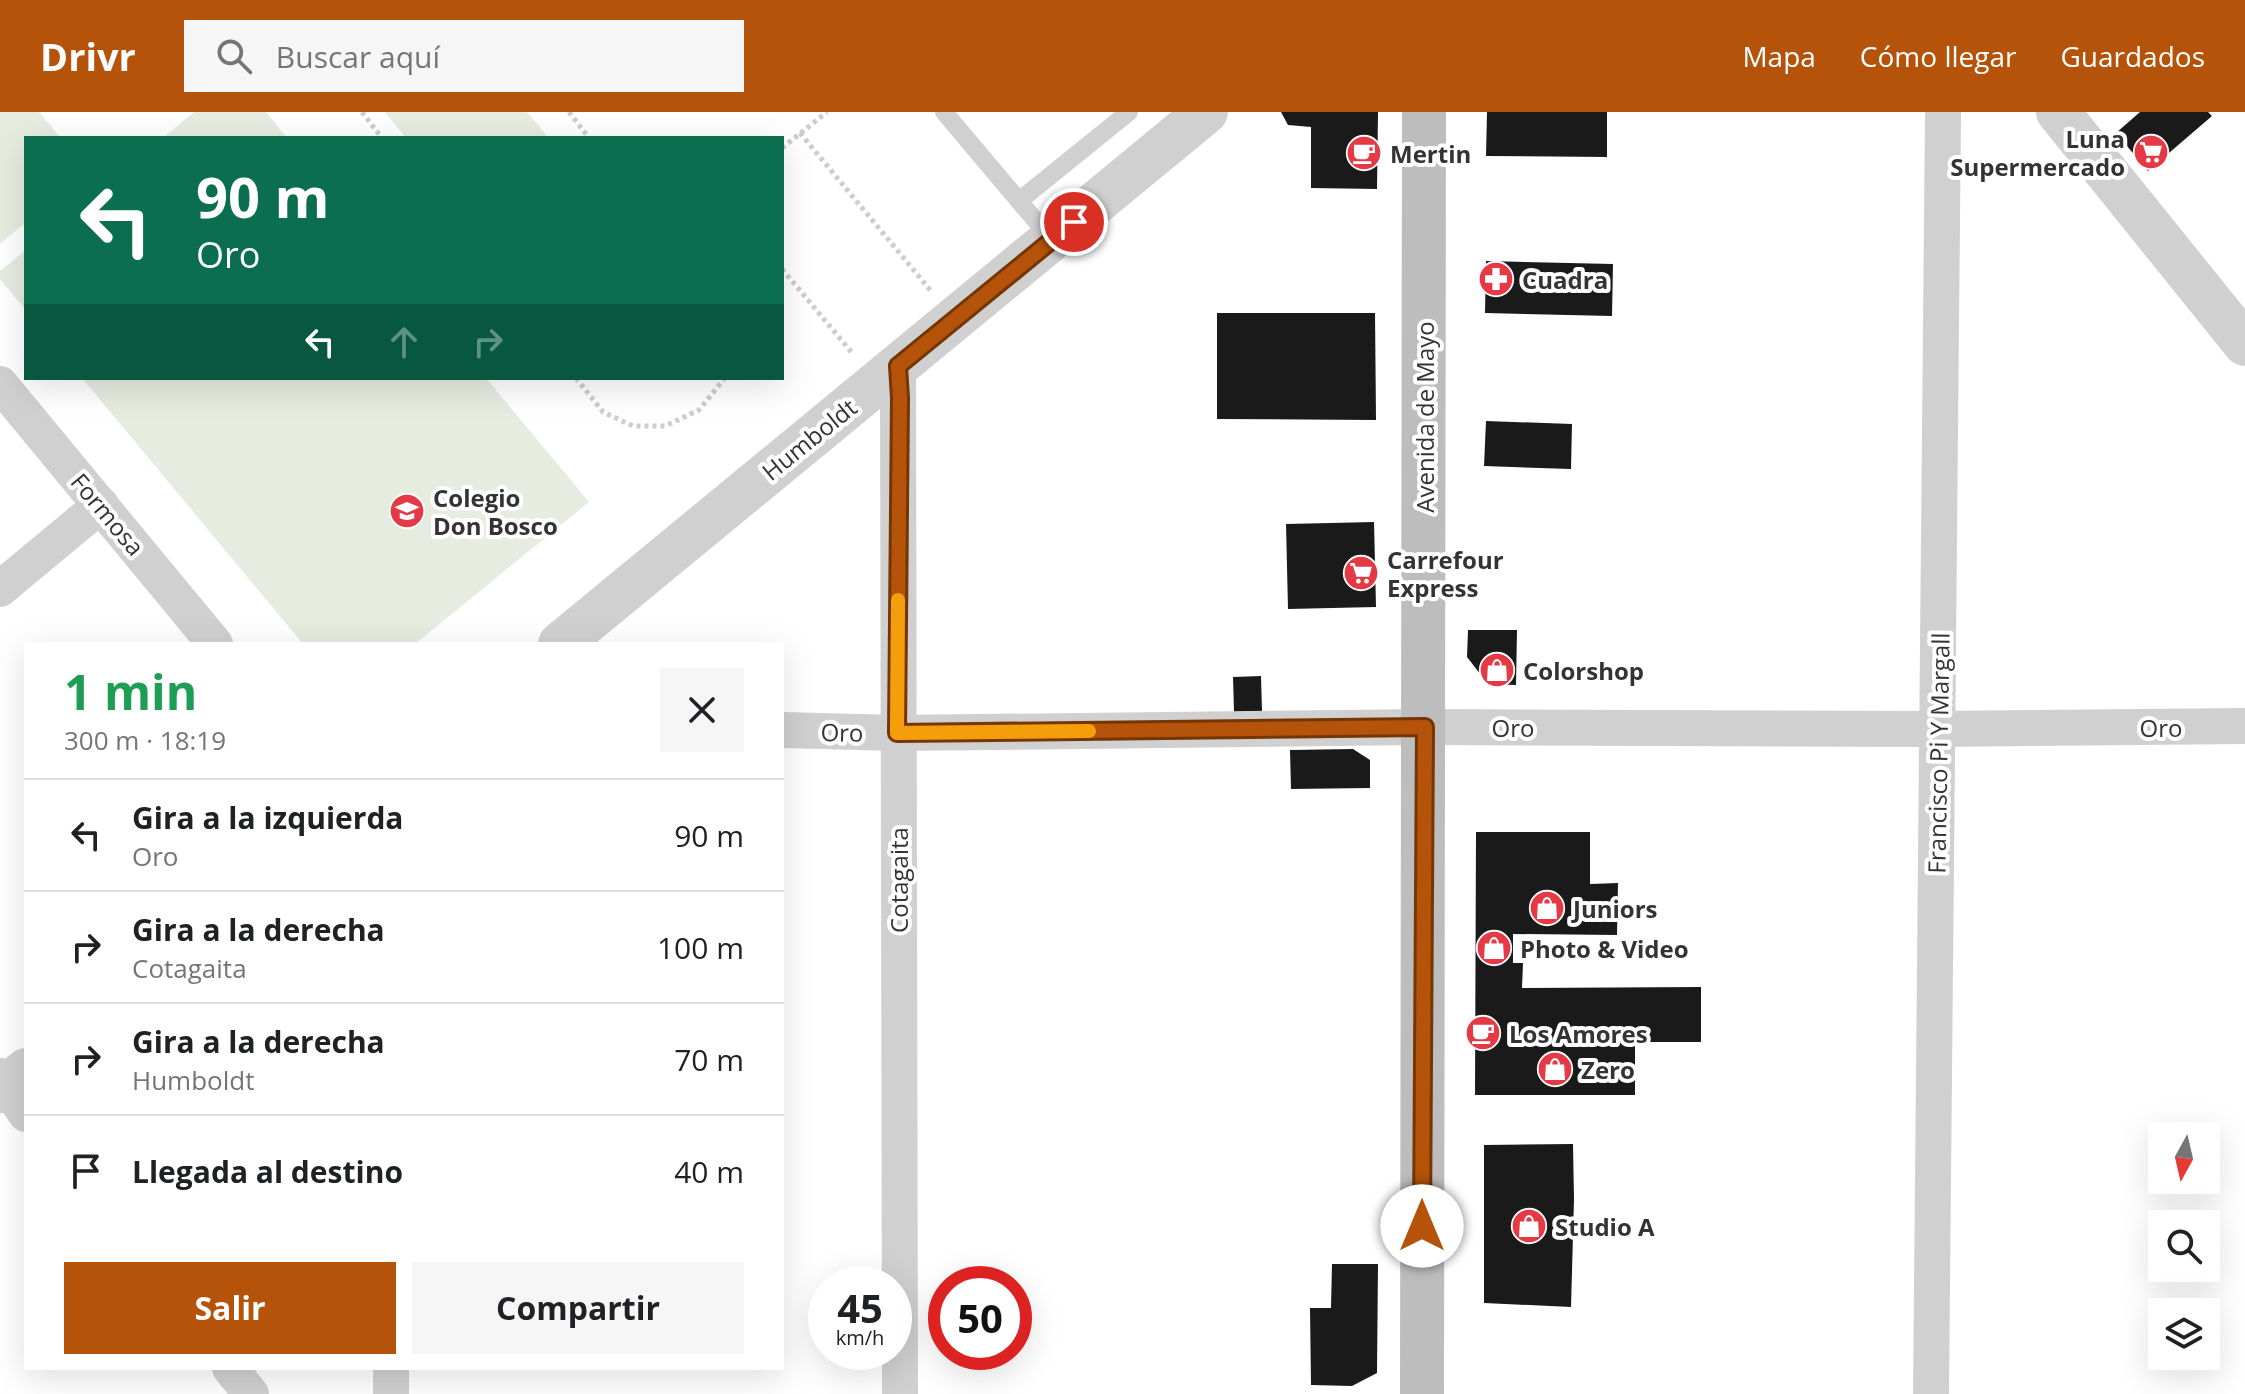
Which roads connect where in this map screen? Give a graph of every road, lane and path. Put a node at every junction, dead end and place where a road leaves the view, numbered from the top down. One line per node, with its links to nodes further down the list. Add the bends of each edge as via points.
1 (362, 112): 11 (path)
2 (569, 112): 12 (path)
3 (827, 112): 10 (path)
4 (944, 112): 14 (lane)
5 (1129, 112): 14 (lane)
6 (1206, 112): 15 (street, Humboldt)
7 (1424, 112): 28 (main road, Avenida de Mayo)
8 (1943, 112): 29 (street, Francisco Pi Y Margall)
9 (2058, 112): 18 (street)
10 (800, 133): 13 (path); 17 (path)
11 (380, 136)
12 (587, 136)
13 (784, 146)
14 (1019, 201): 15 (lane)
15 (1052, 240): 17 (street, Humboldt)
16 (784, 271): 19 (path)
17 (955, 319): 19 (street, Humboldt)
18 (2245, 344)
19 (888, 374): 26 (street, Humboldt); 31 (street, Cotagaita, via 900,398)
20 (578, 380): 21 (path, via 603,412 633,426 665,426 699,410)
21 (723, 380)
22 (0, 384): 23 (street, Formosa)
23 (101, 505): 24 (street); 25 (street, Formosa)
24 (0, 589)
25 (213, 642)
26 (562, 642)
27 (2245, 726): 29 (street, Oro)
28 (1425, 727): 29 (street, Oro); 31 (street, Oro); 37 (main road, Avenida de Mayo)
29 (1938, 729): 38 (street, Francisco Pi Y Margall)
30 (784, 730): 31 (street, Oro)
31 (897, 733): 36 (street, Cotagaita)
32 (232, 1370): 34 (street)
33 (391, 1370): 35 (street)
34 (251, 1394)
35 (391, 1394)
36 (900, 1394)
37 (1422, 1394)
38 (1931, 1394)

